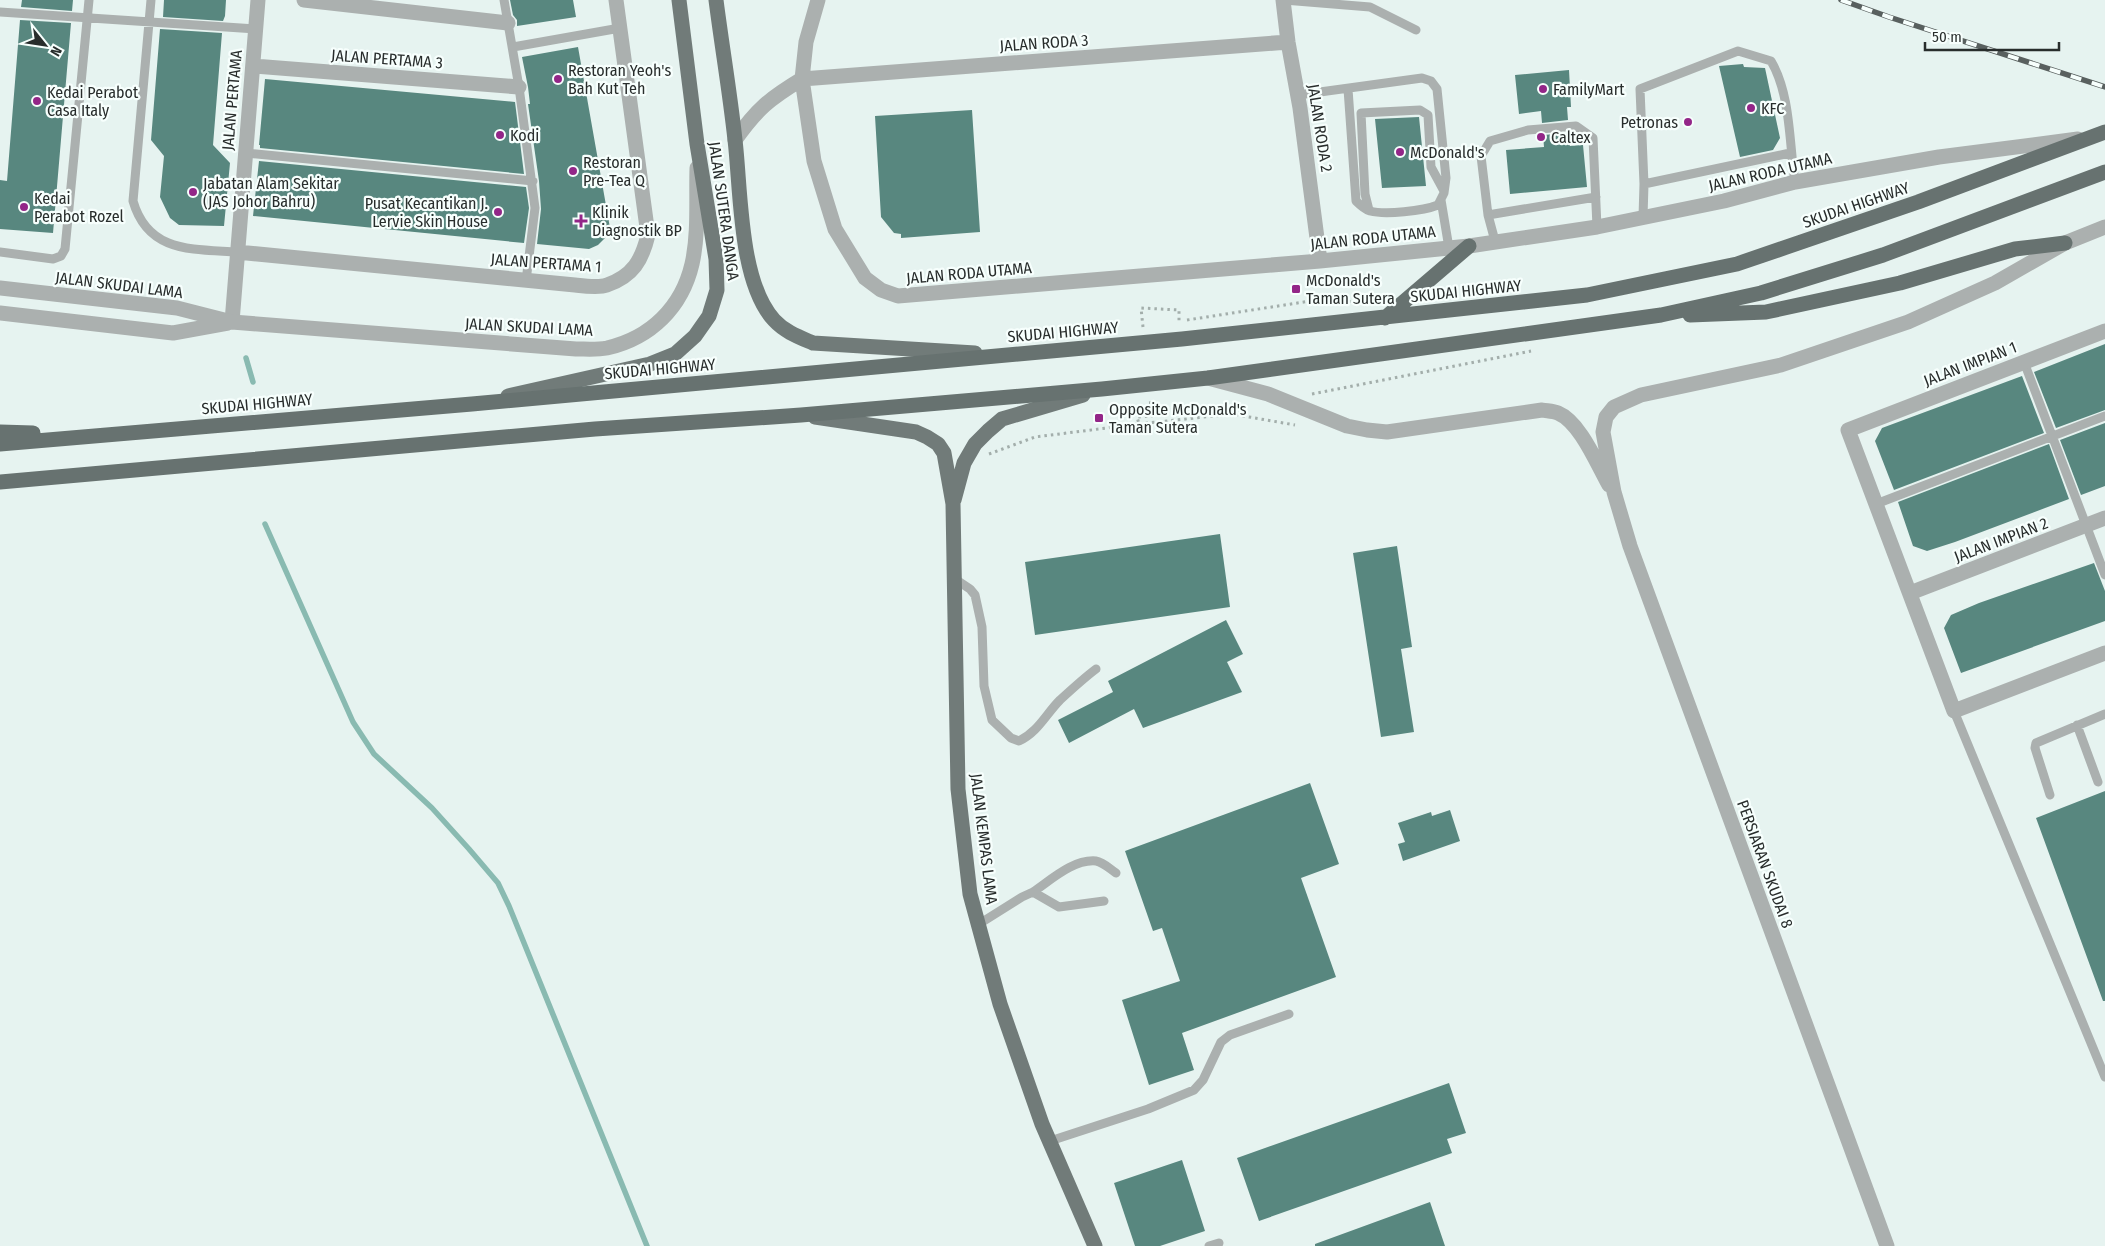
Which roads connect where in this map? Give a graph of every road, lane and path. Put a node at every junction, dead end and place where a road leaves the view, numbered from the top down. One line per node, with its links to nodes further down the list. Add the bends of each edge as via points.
1 (89, 0): 12 (lane)
2 (151, 0): 13 (lane)
3 (258, 0): 16 (street, JALAN PERTAMA)
4 (304, 0): 14 (street)
5 (504, 0): 14 (lane)
6 (616, 0): 15 (street, JALAN PERTAMA 1)
7 (679, 0): 27 (main road, JALAN SUTERA DANGA)
8 (716, 0): 26 (main road, JALAN SUTERA DANGA)
9 (818, 0): 21 (street, JALAN RODA UTAMA, via 806,42)
10 (1283, 0): 17 (lane, via 1370,6); 18 (street, JALAN RODA 2)
11 (0, 12): 12 (lane)
12 (87, 17): 13 (lane); 45 (lane, via 65,249 54,259)
13 (149, 22): 16 (lane); 46 (lane, via 133,201 138,216 162,241 180,248)
14 (508, 24): 19 (lane)
15 (620, 28): 19 (lane); 48 (street, JALAN PERTAMA 1, via 648,235 644,251 633,271 606,286)
16 (256, 29): 20 (street, JALAN PERTAMA)
17 (1416, 30)
18 (1288, 42): 21 (street, JALAN RODA 3); 24 (street, JALAN RODA 2)
19 (512, 47): 22 (lane)
20 (253, 66): 22 (street, JALAN PERTAMA 3); 29 (street, JALAN PERTAMA)
21 (802, 79): 26 (street, via 774,96 752,116); 47 (street, JALAN RODA UTAMA, via 814,162 835,229 865,278 881,290 898,296)
22 (519, 87): 31 (lane)
23 (1348, 89): 24 (lane); 34 (lane, via 1422,78 1431,81 1437,90 1446,178); 36 (lane, via 1356,202)
24 (1298, 95): 47 (street, JALAN RODA 2)
25 (2098, 135): 32 (street, JALAN RODA UTAMA, via 1939,157); 53 (highway, SKUDAI HIGHWAY, via 1918,202 1737,264 1587,295)
26 (735, 140): 58 (main road, JALAN SUTERA DANGA, via 746,255 757,292 773,320 813,343)
27 (698, 144): 54 (street, JALAN SKUDAI LAMA, via 695,245 685,285 663,320 628,341 606,348 576,349); 64 (main road, JALAN SUTERA DANGA, via 716,259 717,290 709,316 696,336 675,354 650,364)
28 (1790, 152): 32 (lane); 33 (lane); 33 (lane, via 1786,110 1776,70 1771,61 1738,51 1640,88)
29 (246, 153): 31 (lane); 46 (street, JALAN PERTAMA)
30 (2105, 172): 52 (highway, via 1883,255 1761,293)
31 (533, 181): 48 (lane, via 535,208)
32 (1795, 182): 38 (street, JALAN RODA UTAMA, via 1724,201)
33 (1644, 184): 38 (lane)
34 (1443, 196): 36 (lane, via 1438,205 1430,208); 36 (lane, via 1431,167 1428,115 1420,110 1361,114 1365,194); 44 (lane)
35 (1596, 197): 37 (lane); 37 (lane, via 1593,138 1576,126 1528,130 1490,141 1482,156); 39 (lane)
36 (1369, 210)
37 (1488, 215): 41 (lane)
38 (1643, 217): 39 (street, JALAN RODA UTAMA)
39 (1597, 226): 41 (street, JALAN RODA UTAMA)
40 (2105, 227): 42 (street)
41 (1495, 241): 43 (street, JALAN RODA UTAMA)
42 (2065, 244): 52 (highway, via 2015,249 1900,282 1766,312); 75 (street, via 1996,283 1908,322 1781,365 1641,395 1614,407 1606,417 1603,432)
43 (1469, 246): 44 (street, JALAN RODA UTAMA); 53 (highway)
44 (1449, 248): 47 (street, JALAN RODA UTAMA)
45 (0, 252)
46 (237, 252): 48 (street, JALAN PERTAMA 1); 54 (street, JALAN PERTAMA)
47 (1320, 261)
48 (526, 281)
49 (0, 288): 54 (street, JALAN SKUDAI LAMA, via 177,308)
50 (1365, 302): 55 (path, via 1317,300 1179,322 1179,310 1141,308)
51 (0, 313): 54 (street, JALAN SKUDAI LAMA, via 174,333)
52 (1661, 315): 60 (highway)
53 (1384, 318): 58 (highway, SKUDAI HIGHWAY)
54 (232, 322)
55 (1143, 328)
56 (2105, 331): 59 (street, JALAN IMPIAN 1)
57 (1535, 351): 62 (path)
58 (1004, 355): 64 (highway, SKUDAI HIGHWAY)
59 (2024, 362): 71 (lane); 77 (street, JALAN IMPIAN 1, via 1848,430)
60 (1208, 378): 61 (highway); 75 (street, via 1268,394 1367,430 1387,432 1542,410 1557,413 1576,429)
61 (1102, 389): 65 (highway); 73 (main road, JALAN KEMPAS LAMA, via 1002,419 975,444)
62 (1310, 394)
63 (1150, 396): 67 (path, via 1152,416 1137,417)
64 (472, 404): 70 (highway, SKUDAI HIGHWAY)
65 (801, 415): 74 (highway, via 585,430); 76 (main road, JALAN KEMPAS LAMA, via 928,437 944,453)
66 (2105, 416): 71 (lane)
67 (1139, 424): 68 (path, via 1232,414); 73 (path, via 1035,437)
68 (1294, 425)
69 (0, 432): 70 (highway)
70 (102, 434): 72 (highway, SKUDAI HIGHWAY)
71 (2052, 436): 77 (lane); 79 (lane)
72 (0, 444)
73 (964, 463): 76 (main road, JALAN KEMPAS LAMA)
74 (0, 482)
75 (1614, 492): 100 (street, PERSIARAN SKUDAI 8, via 1637,565)
76 (953, 504): 81 (main road, JALAN KEMPAS LAMA)
77 (1876, 504): 82 (street)
78 (2105, 518): 79 (street, JALAN IMPIAN 2)
79 (2086, 526): 80 (lane); 82 (street, JALAN IMPIAN 2)
80 (2105, 575)
81 (955, 579): 84 (lane, via 975,595 982,627 984,686 992,720 1011,738 1020,741 1028,737 1060,700); 93 (main road, JALAN KEMPAS LAMA, via 958,789 970,894)
82 (1910, 593): 85 (street)
83 (2105, 653): 85 (street)
84 (1096, 669)
85 (1954, 711): 95 (lane)
86 (2105, 714): 87 (lane)
87 (2077, 725): 88 (lane); 89 (lane, via 2036,743)
88 (2098, 782)
89 (2050, 795)
90 (1116, 873): 91 (lane, via 1096,861 1081,863)
91 (1033, 892): 92 (lane, via 1059,907); 93 (lane)
92 (1104, 901)
93 (978, 924): 96 (main road, JALAN KEMPAS LAMA, via 1000,1004)
94 (1289, 1014): 96 (lane, via 1221,1042 1203,1080 1194,1090)
95 (2105, 1077)
96 (1050, 1142): 98 (main road, JALAN KEMPAS LAMA)
97 (1219, 1242): 99 (lane)
98 (1096, 1246)
99 (1209, 1246)
100 (1887, 1246)

